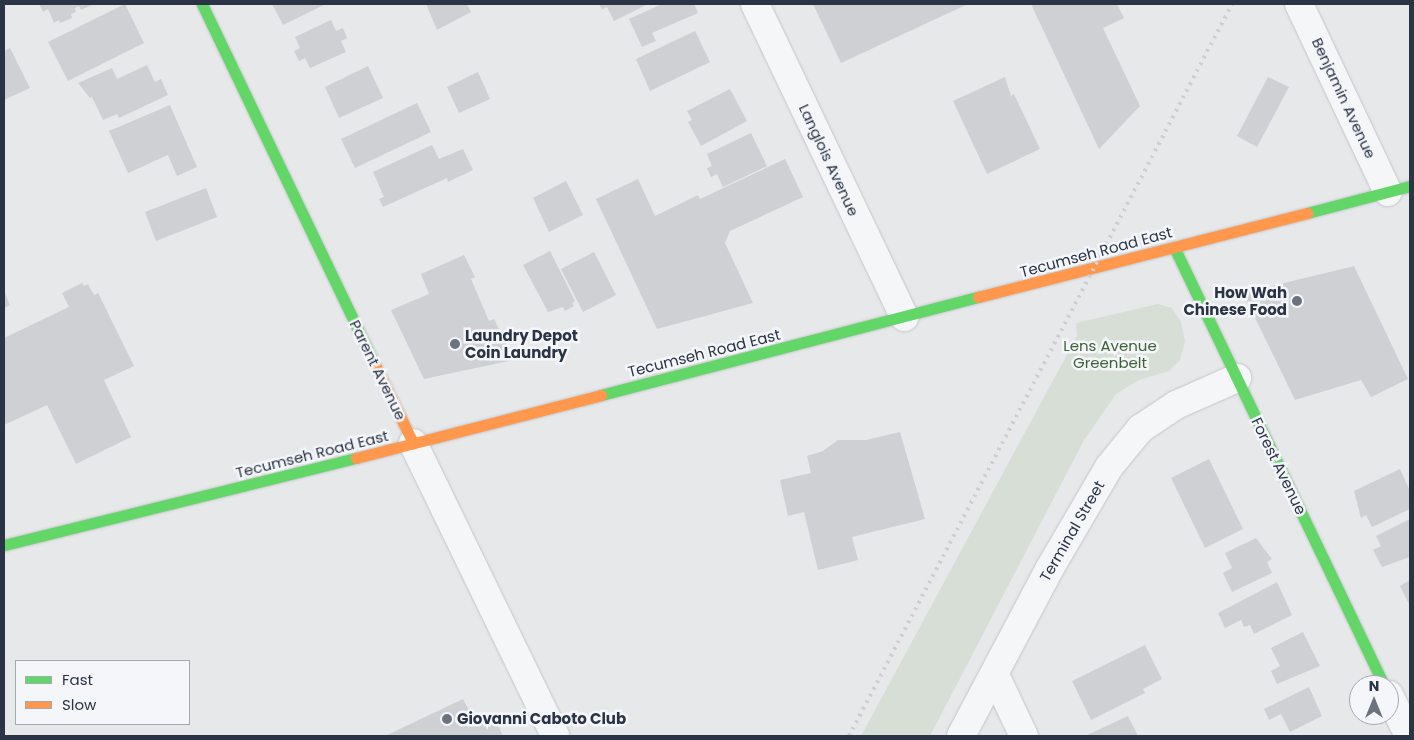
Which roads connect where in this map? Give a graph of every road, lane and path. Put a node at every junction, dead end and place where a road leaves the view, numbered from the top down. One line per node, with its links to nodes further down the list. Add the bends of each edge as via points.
1 (202, 4): 8 (main road, Parent Avenue)
2 (755, 4): 6 (street, Langlois Avenue)
3 (1299, 4): 4 (street, Benjamin Avenue)
4 (1399, 189): 5 (main road, Tecumseh Road East)
5 (1174, 247): 6 (main road, Tecumseh Road East); 7 (main road, Forest Avenue)
6 (904, 317): 8 (main road, Tecumseh Road East)
7 (1237, 378): 10 (street, Terminal Street, via 1176,405 1140,429 1109,467); 11 (main road, Forest Avenue)
8 (413, 443): 9 (main road, Tecumseh Road East); 13 (street, Parent Avenue)
9 (4, 545)
10 (994, 675): 14 (street, Terminal Street); 15 (street)
11 (1379, 675)
12 (1399, 715): 16 (street)
13 (555, 736)
14 (962, 736)
15 (1024, 736)
16 (1409, 736)

